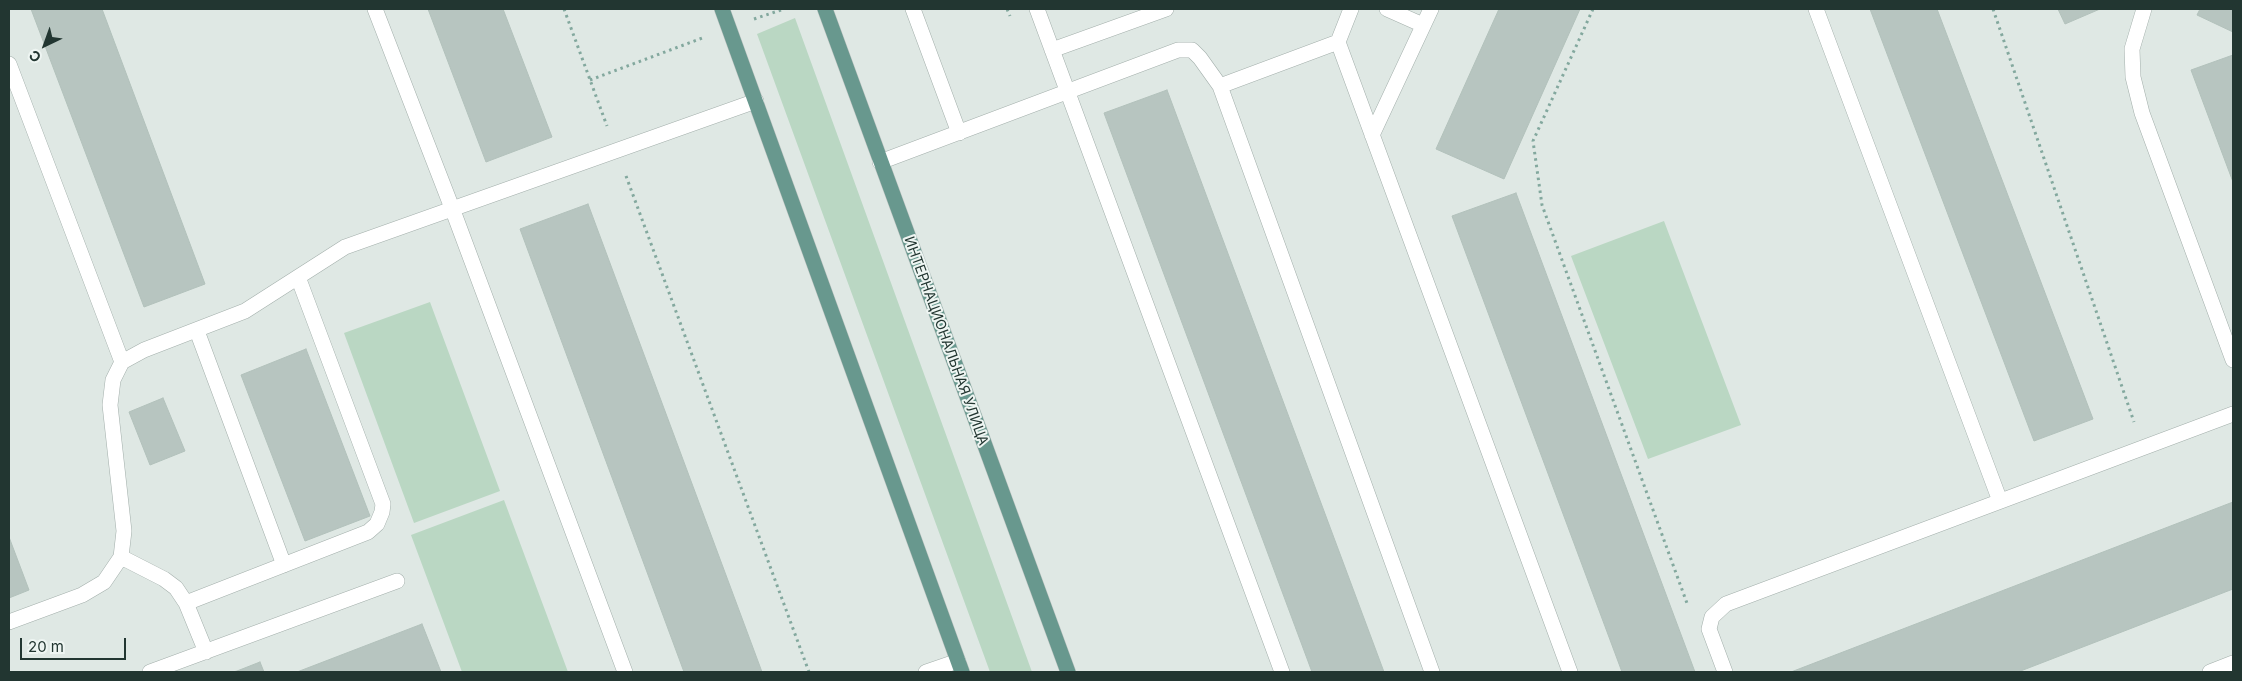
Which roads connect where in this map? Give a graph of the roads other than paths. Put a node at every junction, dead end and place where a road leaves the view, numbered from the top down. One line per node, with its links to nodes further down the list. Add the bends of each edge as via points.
1 (375, 9): 22 (lane)
2 (722, 9): 18 (main road)
3 (825, 9): 21 (main road, ИНТЕРНАЦИОНАЛЬНАЯ УЛИЦА)
4 (913, 9): 19 (lane)
5 (1037, 9): 14 (lane)
6 (1166, 9): 14 (lane)
7 (1351, 9): 13 (lane)
8 (1387, 9): 12 (lane)
9 (1431, 9): 12 (lane)
10 (1816, 9): 28 (lane)
11 (2144, 9): 25 (lane, via 2132,49 2133,77 2142,113)
12 (1423, 25): 20 (lane)
13 (1338, 42): 16 (lane); 20 (lane)
14 (1052, 50): 17 (lane)
15 (9, 64): 26 (lane)
16 (1220, 86): 17 (lane, via 1192,50 1178,50); 42 (lane)
17 (1068, 92): 19 (lane); 41 (lane)
18 (756, 101): 22 (lane); 36 (main road)
19 (959, 133): 21 (lane)
20 (1372, 136): 43 (lane)
21 (880, 162): 40 (main road, ИНТЕРНАЦИОНАЛЬНАЯ УЛИЦА)
22 (452, 208): 23 (lane, via 345,247); 38 (lane)
23 (298, 277): 24 (lane, via 245,310); 30 (lane, via 383,504 377,524 368,532)
24 (197, 330): 26 (lane); 30 (lane)
25 (2233, 360)
26 (122, 362): 29 (lane, via 113,380 110,405 124,531)
27 (2233, 414): 28 (lane)
28 (2000, 501): 44 (lane, via 1726,604 1712,617 1709,629)
29 (121, 557): 32 (lane, via 164,579 176,588); 33 (lane, via 104,582 82,594)
30 (284, 564): 32 (lane)
31 (397, 581): 34 (lane)
32 (186, 603): 34 (lane)
33 (9, 622)
34 (206, 652): 37 (lane)
35 (2233, 663): 45 (lane)
36 (960, 666): 39 (lane)
37 (150, 672)
38 (625, 672)
39 (926, 672)
40 (1068, 672)
41 (1282, 672)
42 (1432, 672)
43 (1570, 672)
44 (1725, 672)
45 (2210, 672)

